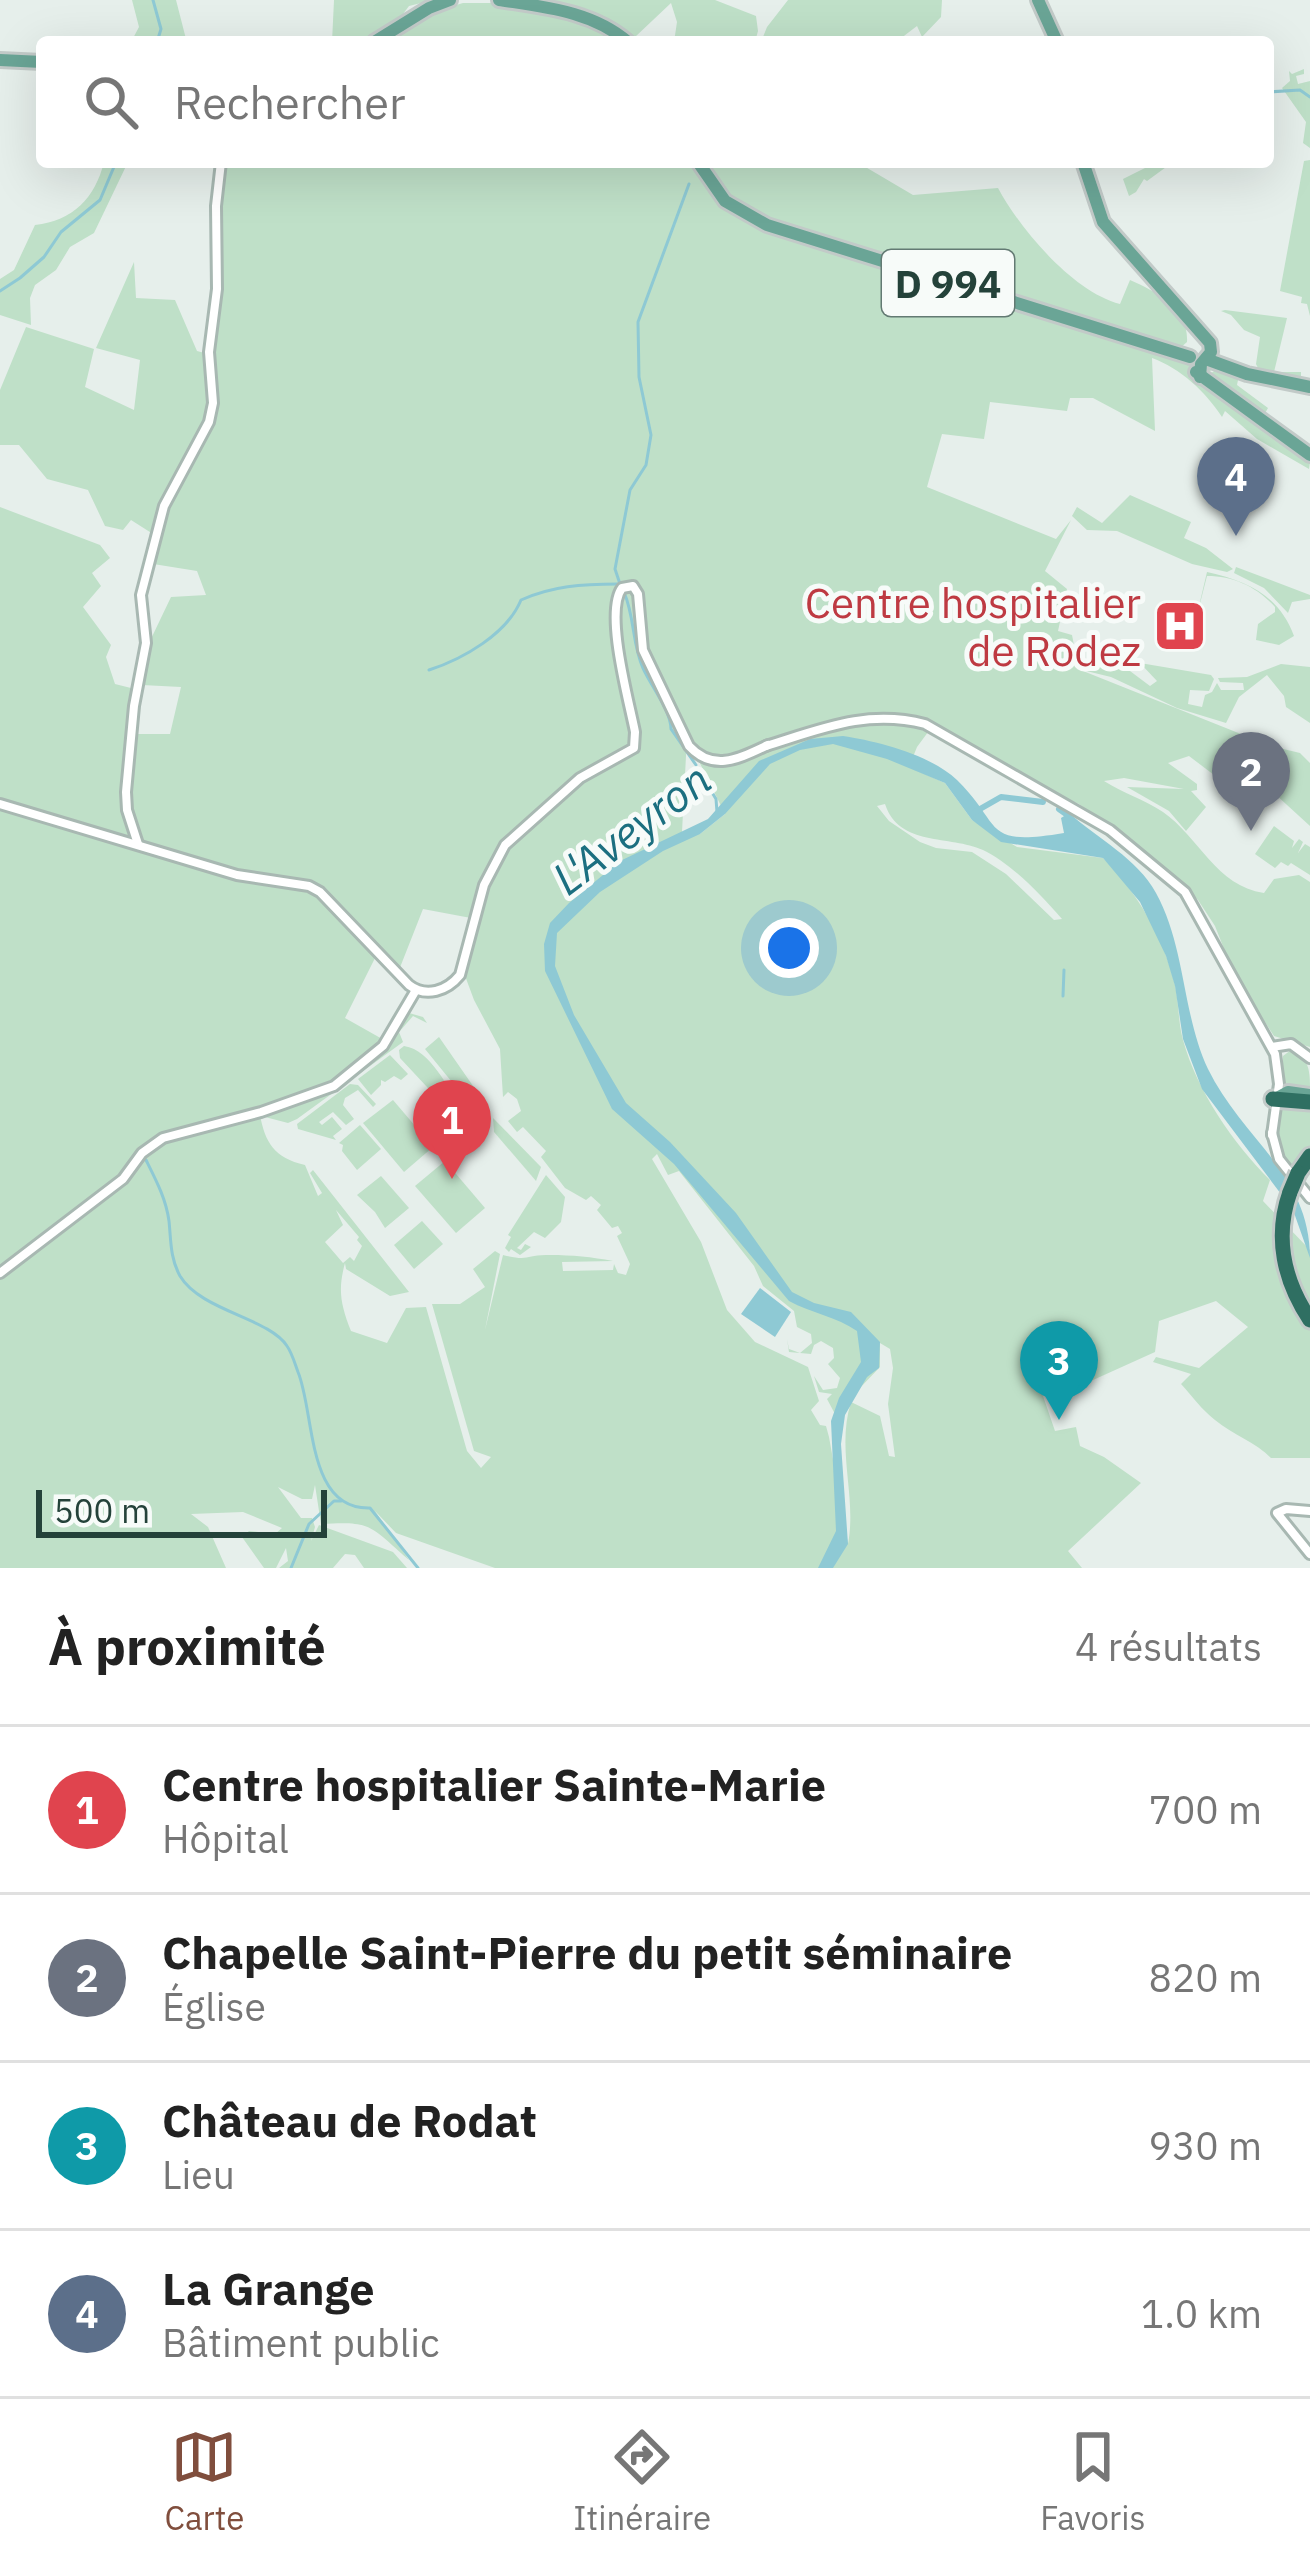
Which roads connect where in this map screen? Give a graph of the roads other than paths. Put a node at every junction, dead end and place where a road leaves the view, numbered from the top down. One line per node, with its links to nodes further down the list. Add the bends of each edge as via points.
1 (450, 0): 4 (main road)
2 (499, 0): 5 (main road, via 580,15)
3 (1035, 0): 6 (main road)
4 (384, 36)
5 (619, 36)
6 (1050, 36)
7 (0, 60): 8 (main road)
8 (36, 62)
9 (220, 168): 16 (street, via 209,352 214,403 158,522 141,595 146,643 126,792)
10 (702, 168): 12 (main road, D 994, via 725,201 767,225 1169,351)
11 (1085, 168): 12 (main road, via 1103,222 1162,286)
12 (1198, 351): 13 (main road); 14 (main road, via 1200,376)
13 (1310, 387)
14 (1310, 455)
15 (0, 804): 16 (street)
16 (139, 845): 17 (street, via 237,875 309,886)
17 (416, 990): 18 (street, via 442,989 460,975 473,916 505,845 580,778 634,748 616,596 633,586 643,650 684,732 707,759 859,718 902,718 946,733 1092,818 1185,892); 25 (street, via 383,1046 334,1086 163,1138 123,1179)
18 (1274, 1054): 19 (street, via 1291,1044); 20 (street); 20 (street)
19 (1310, 1058)
20 (1280, 1098): 21 (highway); 22 (street); 22 (street)
21 (1310, 1098)
22 (1272, 1135): 24 (street)
23 (1306, 1163): 26 (highway, bridge, via 1282,1235 1290,1283)
24 (1307, 1195)
25 (0, 1273)
26 (1310, 1317)
27 (1310, 1511): 28 (street, via 1277,1513)
28 (1310, 1554)

